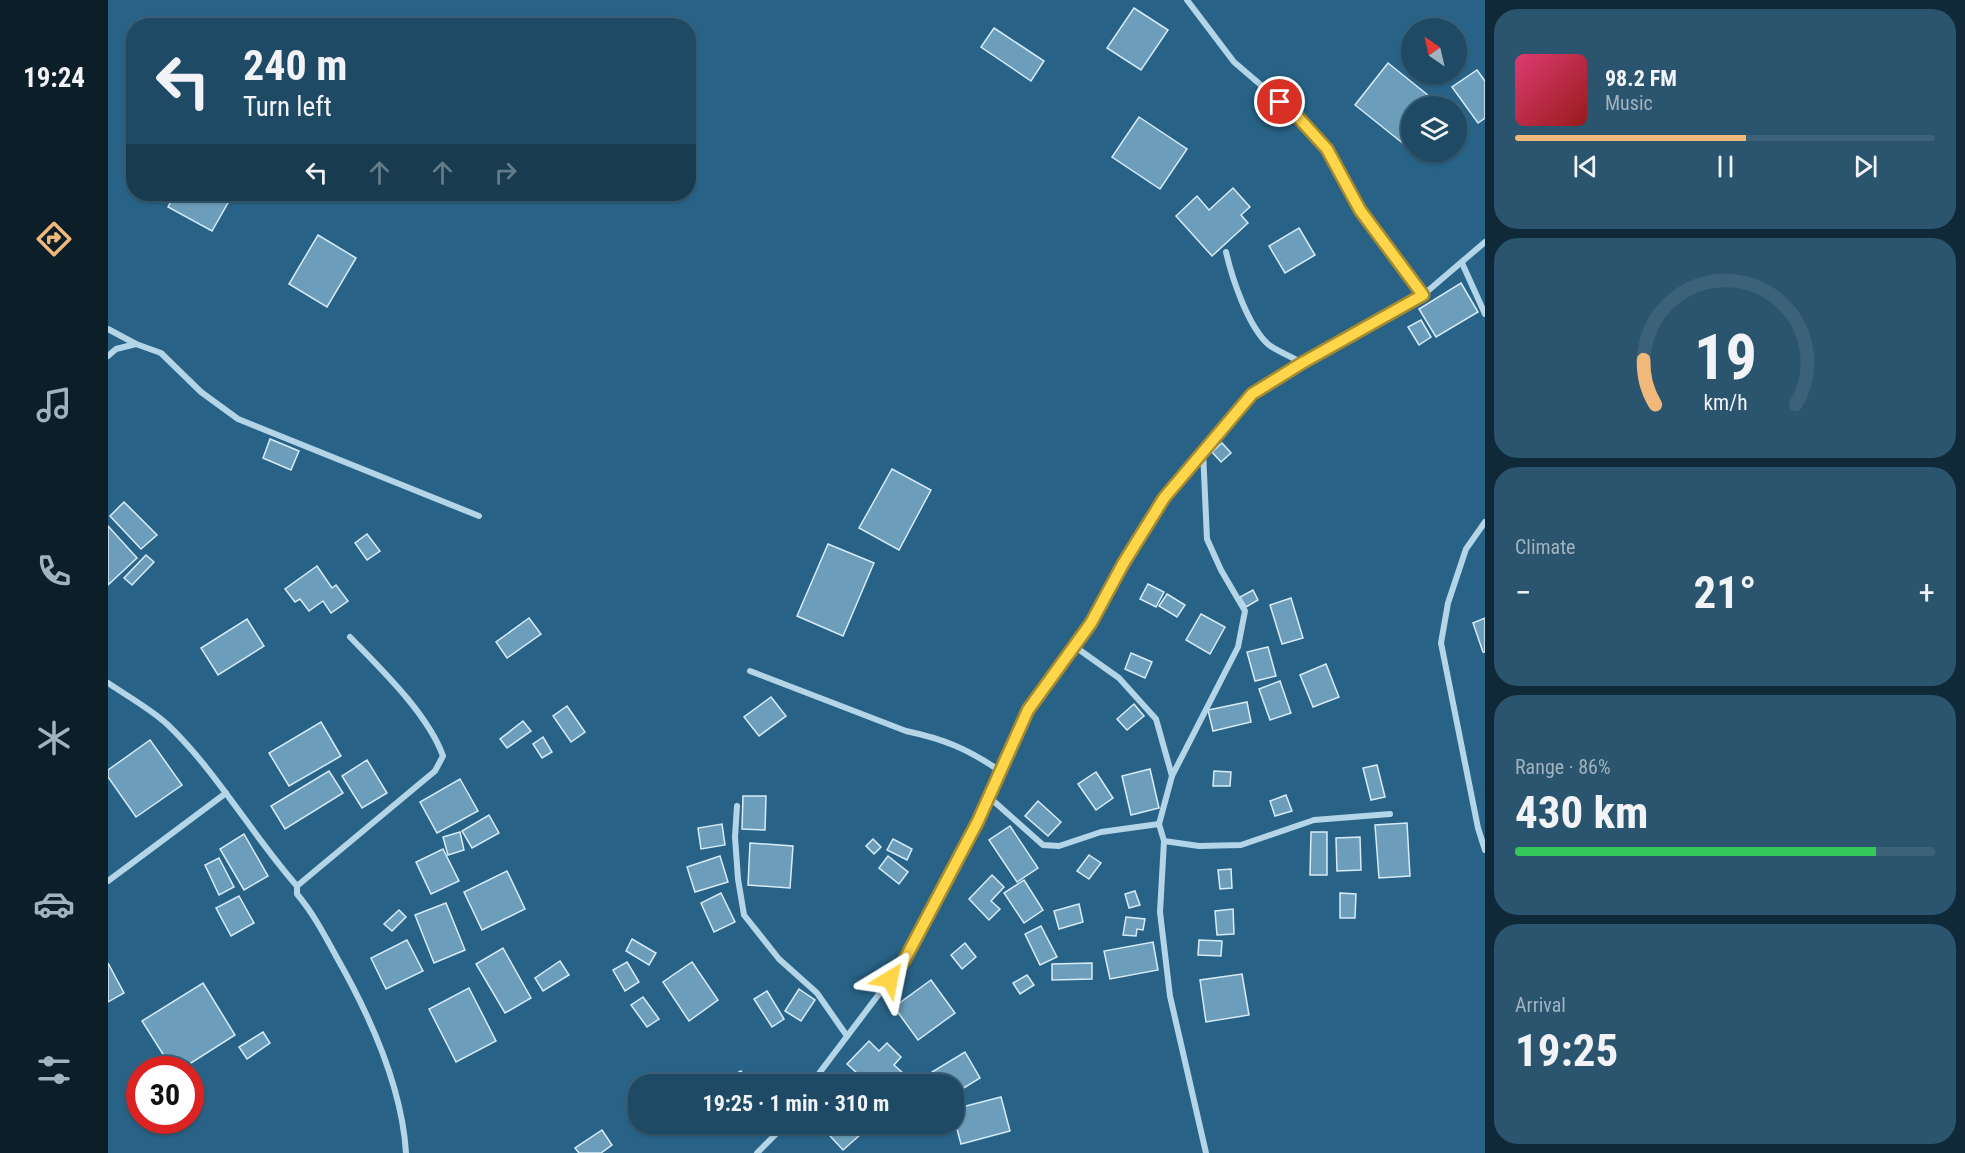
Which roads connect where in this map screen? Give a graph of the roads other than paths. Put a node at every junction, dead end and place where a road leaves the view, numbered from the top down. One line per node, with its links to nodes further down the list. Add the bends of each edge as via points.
1 (1187, 0): 5 (street, via 1234,62 1296,115 1327,149 1360,210)
2 (1485, 242): 4 (street)
3 (1226, 252): 10 (street, via 1235,287 1268,344)
4 (1462, 263): 5 (street); 6 (street)
5 (1423, 295): 10 (street)
6 (1485, 314)
7 (108, 329): 8 (street)
8 (136, 344): 9 (street, via 116,349); 12 (street, via 161,353 201,392 238,419)
9 (108, 356)
10 (1302, 363): 11 (street, via 1252,394)
11 (1203, 451): 15 (street, via 1164,498); 19 (street, via 1206,539 1245,610 1238,647)
12 (479, 516)
13 (1485, 522): 26 (street, via 1466,549 1448,603 1442,642)
14 (350, 637): 28 (street, via 394,682 437,741 443,756 435,771)
15 (1074, 646): 18 (street, via 1028,710); 19 (street, via 1119,678 1156,719)
16 (750, 671): 18 (street, via 906,731 959,746)
17 (108, 683): 20 (street, via 167,724)
18 (1000, 771): 21 (street)
19 (1172, 776): 24 (street)
20 (226, 793): 27 (street); 28 (street)
21 (989, 796): 24 (street, via 1043,845 1059,846 1101,832); 29 (street, via 904,961)
22 (737, 806): 29 (street, via 735,837 744,915 779,959 817,993)
23 (1390, 814): 25 (street, via 1314,820 1241,845 1199,846)
24 (1159, 824): 25 (street)
25 (1164, 841): 34 (street, via 1160,912 1170,996)
26 (1485, 850)
27 (108, 881)
28 (297, 886): 32 (street, via 297,894 320,926 367,1017 405,1127)
29 (847, 1036): 30 (street)
30 (818, 1074)
31 (776, 1134): 33 (street)
32 (406, 1153)
33 (757, 1153)
34 (1206, 1153)

